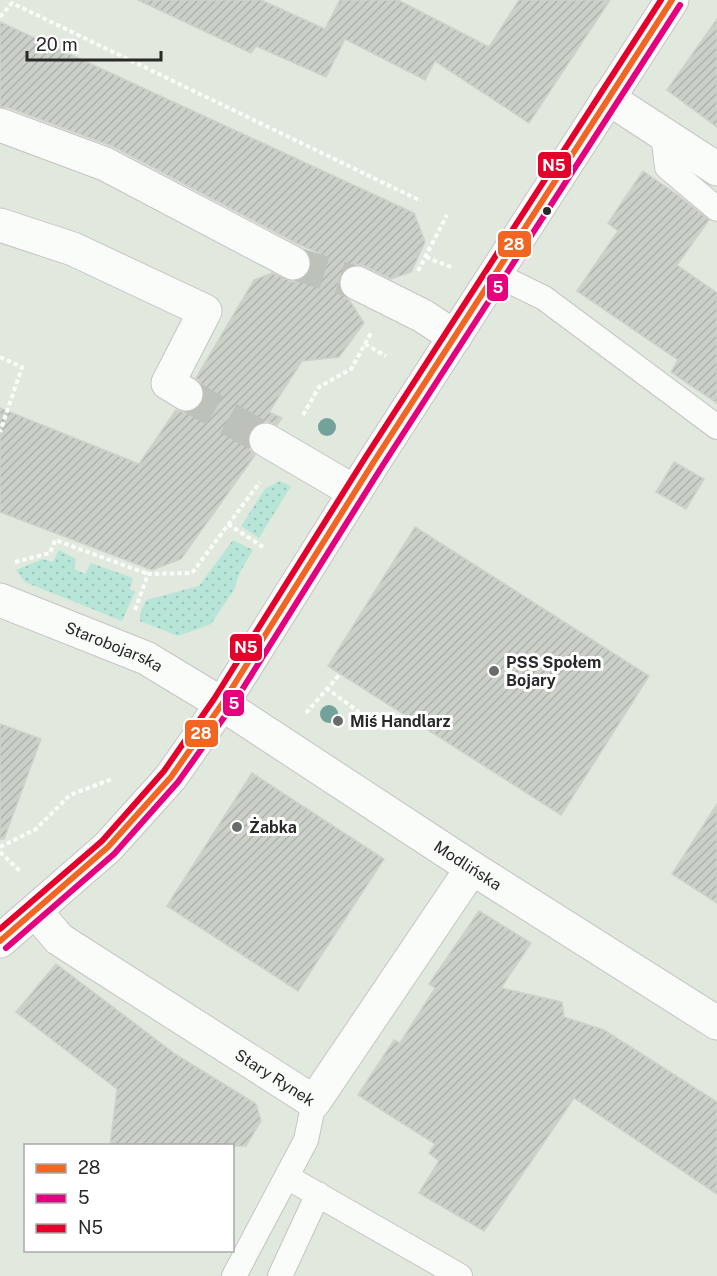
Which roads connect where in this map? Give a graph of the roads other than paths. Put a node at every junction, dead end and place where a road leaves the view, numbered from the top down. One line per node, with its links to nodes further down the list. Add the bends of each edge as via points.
1 (672, 0): 2 (street)
2 (608, 98): 4 (street); 9 (street)
3 (0, 125): 8 (street, via 105,164)
4 (663, 134): 5 (street); 6 (lane, via 667,167)
5 (717, 169)
6 (717, 209)
7 (0, 225): 12 (street, via 73,249 206,311 168,383)
8 (293, 263)
9 (495, 274): 11 (street); 13 (lane, via 544,298)
10 (357, 283): 11 (street)
11 (455, 337): 15 (street)
12 (186, 394)
13 (717, 427)
14 (266, 440): 15 (street)
15 (355, 492): 17 (street)
16 (0, 600): 17 (street, Starobojarska, via 147,658)
17 (222, 704): 18 (street, Modlińska); 19 (street, via 171,777 108,848)
18 (472, 868): 21 (street, Modlińska); 22 (street, Stary Rynek)
19 (36, 912): 20 (street); 22 (street, Stary Rynek, via 59,939)
20 (0, 941)
21 (717, 1023)
22 (314, 1102): 23 (lane, via 306,1140)
23 (287, 1177): 24 (lane); 25 (lane)
24 (318, 1194): 26 (lane); 27 (lane)
25 (234, 1276)
26 (280, 1276)
27 (460, 1276)

